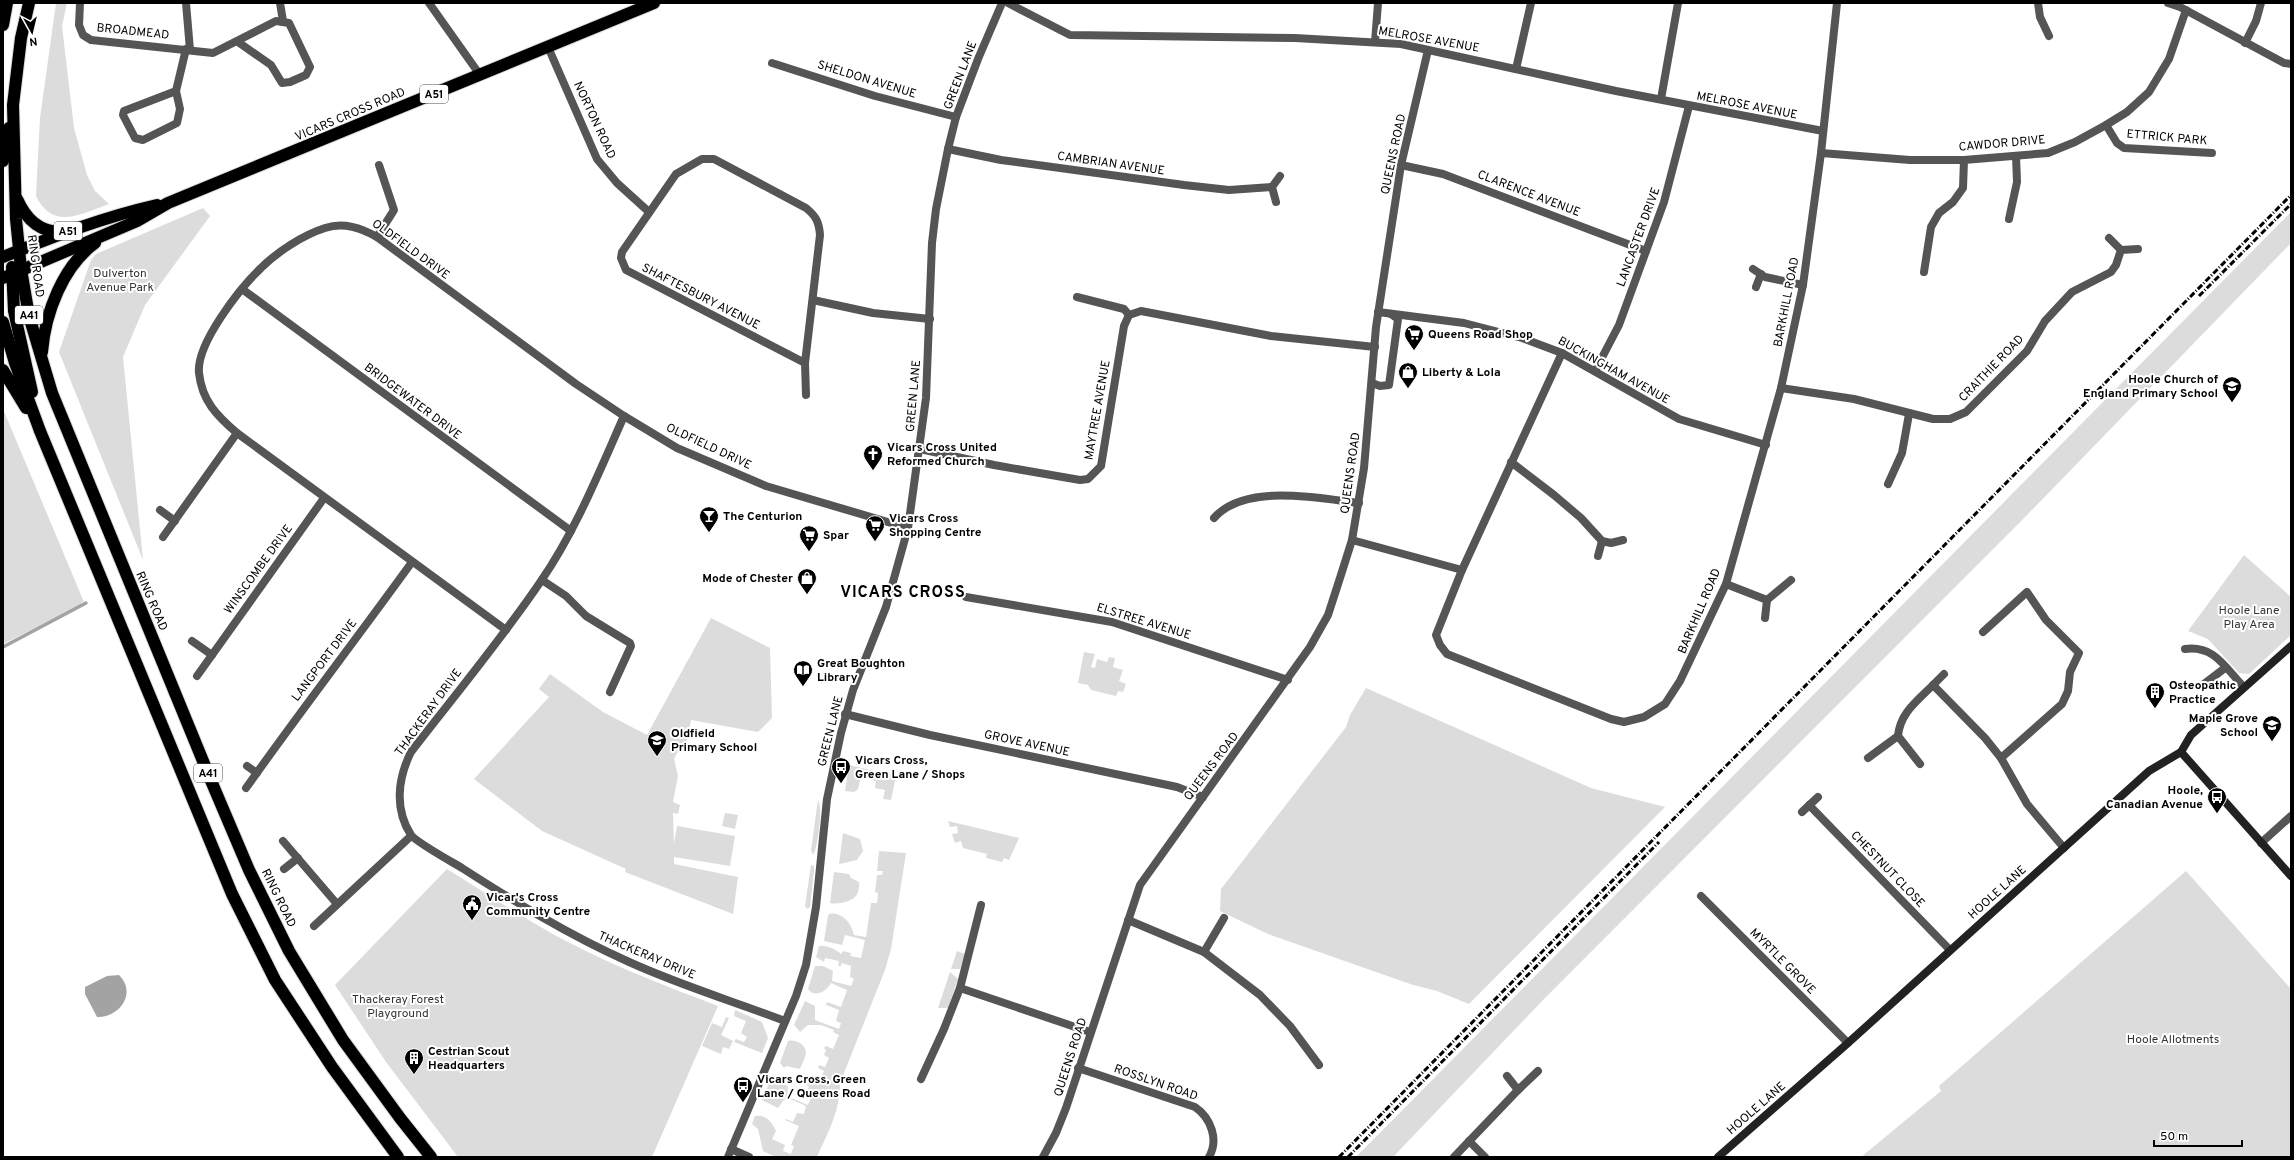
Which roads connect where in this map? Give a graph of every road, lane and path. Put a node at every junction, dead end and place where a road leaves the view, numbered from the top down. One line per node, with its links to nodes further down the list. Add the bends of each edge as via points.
1 (7, 3): 19 (highway)
2 (29, 3): 33 (highway, RING ROAD, via 21,38)
3 (80, 3): 25 (street, BROADMEAD, via 79,25 82,35 91,40)
4 (186, 3): 25 (street)
5 (280, 3): 18 (street)
6 (429, 3): 30 (street)
7 (654, 3): 24 (highway, VICARS CROSS ROAD / A51)
8 (1002, 3): 35 (street, GREEN LANE)
9 (1008, 3): 22 (street, MELROSE AVENUE, via 1070,35 1077,36 1295,38)
10 (1378, 3): 22 (street)
11 (1531, 3): 29 (street)
12 (1678, 3): 32 (street)
13 (1838, 3): 37 (street, BARKHILL ROAD)
14 (2038, 3): 20 (street, via 2040,17)
15 (2168, 3): 17 (street)
16 (2261, 3): 23 (street, via 2256,21)
17 (2186, 10): 23 (street); 36 (street, CAWDOR DRIVE, via 2169,59 2155,84 2132,108)
18 (283, 21): 21 (street, BROADMEAD, via 276,22); 21 (street, via 289,23 310,67 306,75 282,83 271,65)
19 (3, 26)
20 (2049, 36)
21 (238, 42): 25 (street, BROADMEAD, via 213,53)
22 (1375, 42): 26 (street, MELROSE AVENUE)
23 (2245, 43): 28 (street)
24 (548, 47): 30 (highway, VICARS CROSS ROAD / A51); 51 (street, NORTON ROAD, via 597,159 617,183)
25 (188, 49): 31 (street)
26 (1428, 50): 29 (street, MELROSE AVENUE); 44 (street, QUEENS ROAD)
27 (772, 63): 35 (street, SHELDON AVENUE, via 875,96)
28 (2291, 64)
29 (1516, 68): 32 (street, MELROSE AVENUE)
30 (480, 75): 50 (highway, VICARS CROSS ROAD / A51)
31 (176, 92): 31 (street, via 180,109 177,123 143,140 135,138 123,115 124,110)
32 (1661, 99): 34 (street, MELROSE AVENUE)
33 (13, 106): 43 (highway); 48 (highway, RING ROAD)
34 (1689, 106): 37 (street, MELROSE AVENUE); 60 (street, LANCASTER DRIVE, via 1664,202)
35 (956, 117): 38 (street, GREEN LANE)
36 (2106, 125): 40 (street, ETTRICK PARK, via 2117,143 2124,148); 41 (street, CAWDOR DRIVE, via 2048,153)
37 (1823, 131): 39 (street, BARKHILL ROAD)
38 (948, 149): 47 (street, CAMBRIAN AVENUE, via 1001,160 1184,185 1229,190); 74 (street, GREEN LANE, via 932,242)
39 (1821, 153): 42 (street, CAWDOR DRIVE, via 1910,160); 66 (street, BARKHILL ROAD)
40 (2212, 153)
41 (2016, 156): 42 (street, CAWDOR DRIVE); 52 (street, via 2017,182)
42 (1964, 160): 63 (street, via 1962,188 1953,202 1939,213 1931,227)
43 (3, 161)
44 (1401, 164): 60 (street, CLARENCE AVENUE, via 1443,174); 71 (street, QUEENS ROAD)
45 (378, 165): 55 (street, via 394,210)
46 (1280, 176): 47 (street)
47 (1272, 187): 49 (street)
48 (15, 194): 53 (highway, via 21,208 33,223 46,231); 59 (highway, RING ROAD)
49 (1276, 202)
50 (168, 203): 53 (highway, VICARS CROSS ROAD / A51, via 118,214); 54 (highway, VICARS CROSS ROAD / A51)
51 (649, 212): 70 (street, SHAFTESBURY AVENUE, via 676,174 702,159 714,159 758,182 806,208 819,223 820,235); 79 (street, SHAFTESBURY AVENUE, via 622,252 621,258 626,270)
52 (2009, 219)
53 (65, 232): 59 (highway, VICARS CROSS ROAD / A51)
54 (108, 234): 64 (highway, VICARS CROSS ROAD / A51); 78 (highway, via 85,250 71,267 45,328)
55 (377, 237): 68 (street, OLDFIELD DRIVE, via 362,228 326,228 285,250 261,268); 86 (street, OLDFIELD DRIVE)
56 (2109, 238): 58 (street)
57 (2138, 249): 58 (street)
58 (2121, 250): 85 (street, CRAITHIE ROAD, via 2111,272 2072,292 2045,321 2027,351 1966,412 1950,419 1933,419)
59 (18, 251): 61 (highway, VICARS CROSS ROAD / A51); 64 (highway, RING ROAD)
60 (1646, 251): 81 (street, LANCASTER DRIVE, via 1619,325)
61 (3, 258)
62 (1753, 269): 65 (street)
63 (1924, 272)
64 (12, 274): 78 (highway, RING ROAD / A41, via 29,316); 87 (highway, via 14,311)
65 (1761, 274): 66 (street); 67 (street)
66 (1803, 285): 83 (street, BARKHILL ROAD)
67 (1756, 287)
68 (242, 289): 88 (street, OLDFIELD DRIVE, via 209,337 201,355 199,372 208,405); 99 (street, BRIDGEWATER DRIVE)
69 (1077, 297): 72 (street, via 1124,309)
70 (812, 300): 74 (street, via 873,313); 79 (street, SHAFTESBURY AVENUE)
71 (1378, 312): 73 (street, BUCKINGHAM AVENUE); 76 (street, QUEENS ROAD)
72 (1129, 314): 76 (street, via 1141,312 1271,336); 90 (street, MAYTREE AVENUE, via 1124,326 1101,466 1088,478 1080,480)
73 (1402, 317): 77 (street, BUCKINGHAM AVENUE, via 1477,326 1522,338); 82 (street, via 1388,385)
74 (930, 319): 90 (street, GREEN LANE)
75 (3, 322): 87 (highway, A41, via 14,363)
76 (1375, 347): 82 (street, QUEENS ROAD)
77 (1562, 353): 81 (street, BUCKINGHAM AVENUE); 91 (street, BARKHILL ROAD)
78 (41, 360): 169 (highway, RING ROAD / A41, via 52,393 249,870 289,951 343,1040)
79 (805, 363): 84 (street, SHAFTESBURY AVENUE)
80 (3, 370): 87 (highway)
81 (1595, 371): 89 (street, BUCKINGHAM AVENUE, via 1634,396 1679,419)
82 (1372, 383): 94 (street, QUEENS ROAD)
83 (1781, 388): 85 (street, CRAITHIE ROAD, via 1854,399); 89 (street, BARKHILL ROAD)
84 (806, 395)
85 (1909, 414): 92 (street, via 1902,453)
86 (624, 416): 98 (street, OLDFIELD DRIVE, via 677,448 766,486); 99 (street, THACKERAY DRIVE)
87 (40, 431): 168 (highway, A41, via 236,901 275,980 332,1067)
88 (237, 433): 93 (street, OLDFIELD DRIVE); 97 (street)
89 (1766, 445): 109 (street, BARKHILL ROAD)
90 (920, 449): 98 (street, GREEN LANE)
91 (1511, 462): 103 (street, via 1581,518); 106 (street, BARKHILL ROAD)
92 (1888, 484)
93 (324, 498): 105 (street, OLDFIELD DRIVE); 118 (street, WINSCOMBE DRIVE)
94 (1359, 503): 96 (street, via 1277,496 1260,497 1221,510); 101 (street, QUEENS ROAD)
95 (160, 510): 97 (street)
96 (1214, 518)
97 (175, 521): 100 (street)
98 (908, 528): 127 (street, GREEN LANE, via 886,607)
99 (571, 531): 107 (street, THACKERAY DRIVE)
100 (163, 537)
101 (1352, 540): 106 (street); 122 (street, QUEENS ROAD, via 1328,615)
102 (1623, 540): 103 (street, via 1611,543)
103 (1602, 541): 104 (street)
104 (1598, 556)
105 (412, 562): 113 (street, OLDFIELD DRIVE); 134 (street, LANGPORT DRIVE)
106 (1462, 570): 109 (street, BARKHILL ROAD, via 1436,635 1447,654 1624,722 1644,717 1665,704 1683,676)
107 (542, 580): 113 (street, THACKERAY DRIVE); 126 (street, via 566,596 586,616 631,646)
108 (1791, 580): 111 (street)
109 (1726, 584): 111 (street)
110 (966, 597): 122 (street, ELSTREE AVENUE, via 1112,622)
111 (1767, 600): 112 (street)
112 (1765, 618)
113 (506, 630): 141 (street, THACKERAY DRIVE, via 412,752 402,769 399,802)
114 (1983, 632): 131 (street, via 2027,592 2046,620 2079,653 2070,672 2068,691 2062,704)
115 (192, 641): 118 (street)
116 (2291, 646): 125 (street, HOOLE LANE)
117 (2185, 649): 119 (street, via 2199,649 2215,655)
118 (212, 655): 121 (street, WINSCOMBE DRIVE)
119 (2225, 668): 123 (street); 125 (street)
120 (1944, 674): 124 (street)
121 (197, 676)
122 (1288, 680): 136 (street, QUEENS ROAD)
123 (2204, 684)
124 (1933, 685): 128 (street, via 1903,715); 131 (street)
125 (2244, 687): 129 (street, HOOLE LANE, via 2191,735)
126 (610, 692)
127 (845, 714): 136 (street, GROVE AVENUE, via 1177,788); 157 (street, GREEN LANE, via 829,791 812,933 802,978)
128 (1898, 736): 130 (street); 132 (street)
129 (2181, 752): 143 (street); 144 (street, HOOLE LANE, via 2149,771)
130 (1868, 758)
131 (2001, 758): 144 (street, via 2027,804)
132 (1920, 764)
133 (247, 766): 134 (street)
134 (257, 773): 135 (street, LANGPORT DRIVE)
135 (246, 788)
136 (1203, 797): 152 (street, QUEENS ROAD, via 1140,885)
137 (1818, 797): 138 (street)
138 (1809, 805): 139 (street); 154 (street, CHESTNUT CLOSE)
139 (1802, 812)
140 (2291, 816): 143 (street)
141 (411, 836): 149 (street); 157 (street, THACKERAY DRIVE, via 501,894 575,936 641,967 715,997)
142 (283, 841): 145 (street)
143 (2260, 843): 147 (street)
144 (2064, 848): 154 (street, HOOLE LANE)
145 (298, 858): 146 (street); 149 (street)
146 (284, 869)
147 (2291, 876)
148 (1701, 896): 159 (street, MYRTLE GROVE)
149 (338, 904): 153 (street)
150 (981, 905): 156 (street)
151 (1224, 918): 155 (street)
152 (1128, 920): 155 (street); 158 (street, QUEENS ROAD)
153 (314, 926)
154 (1950, 950): 159 (street, HOOLE LANE)
155 (1204, 952): 160 (street, via 1260,995 1290,1026)
156 (960, 988): 158 (street); 164 (street)
157 (785, 1021): 167 (street, GREEN LANE)
158 (1090, 1032): 161 (street, QUEENS ROAD)
159 (1848, 1043): 176 (street, HOOLE LANE)
160 (1319, 1065)
161 (1078, 1068): 172 (street, QUEENS ROAD, via 1058,1129); 173 (street, ROSSLYN ROAD, via 1201,1111 1209,1121 1213,1135)
162 (1538, 1070): 165 (street)
163 (1507, 1076): 165 (street)
164 (920, 1079)
165 (1518, 1090): 166 (street)
166 (1469, 1141): 174 (street); 175 (street)
167 (731, 1149): 170 (street, GREEN LANE); 171 (street)
168 (398, 1157)
169 (431, 1157)
170 (728, 1157)
171 (749, 1157)
172 (1043, 1157)
173 (1209, 1157)
174 (1454, 1157)
175 (1485, 1157)
176 (1718, 1157)

